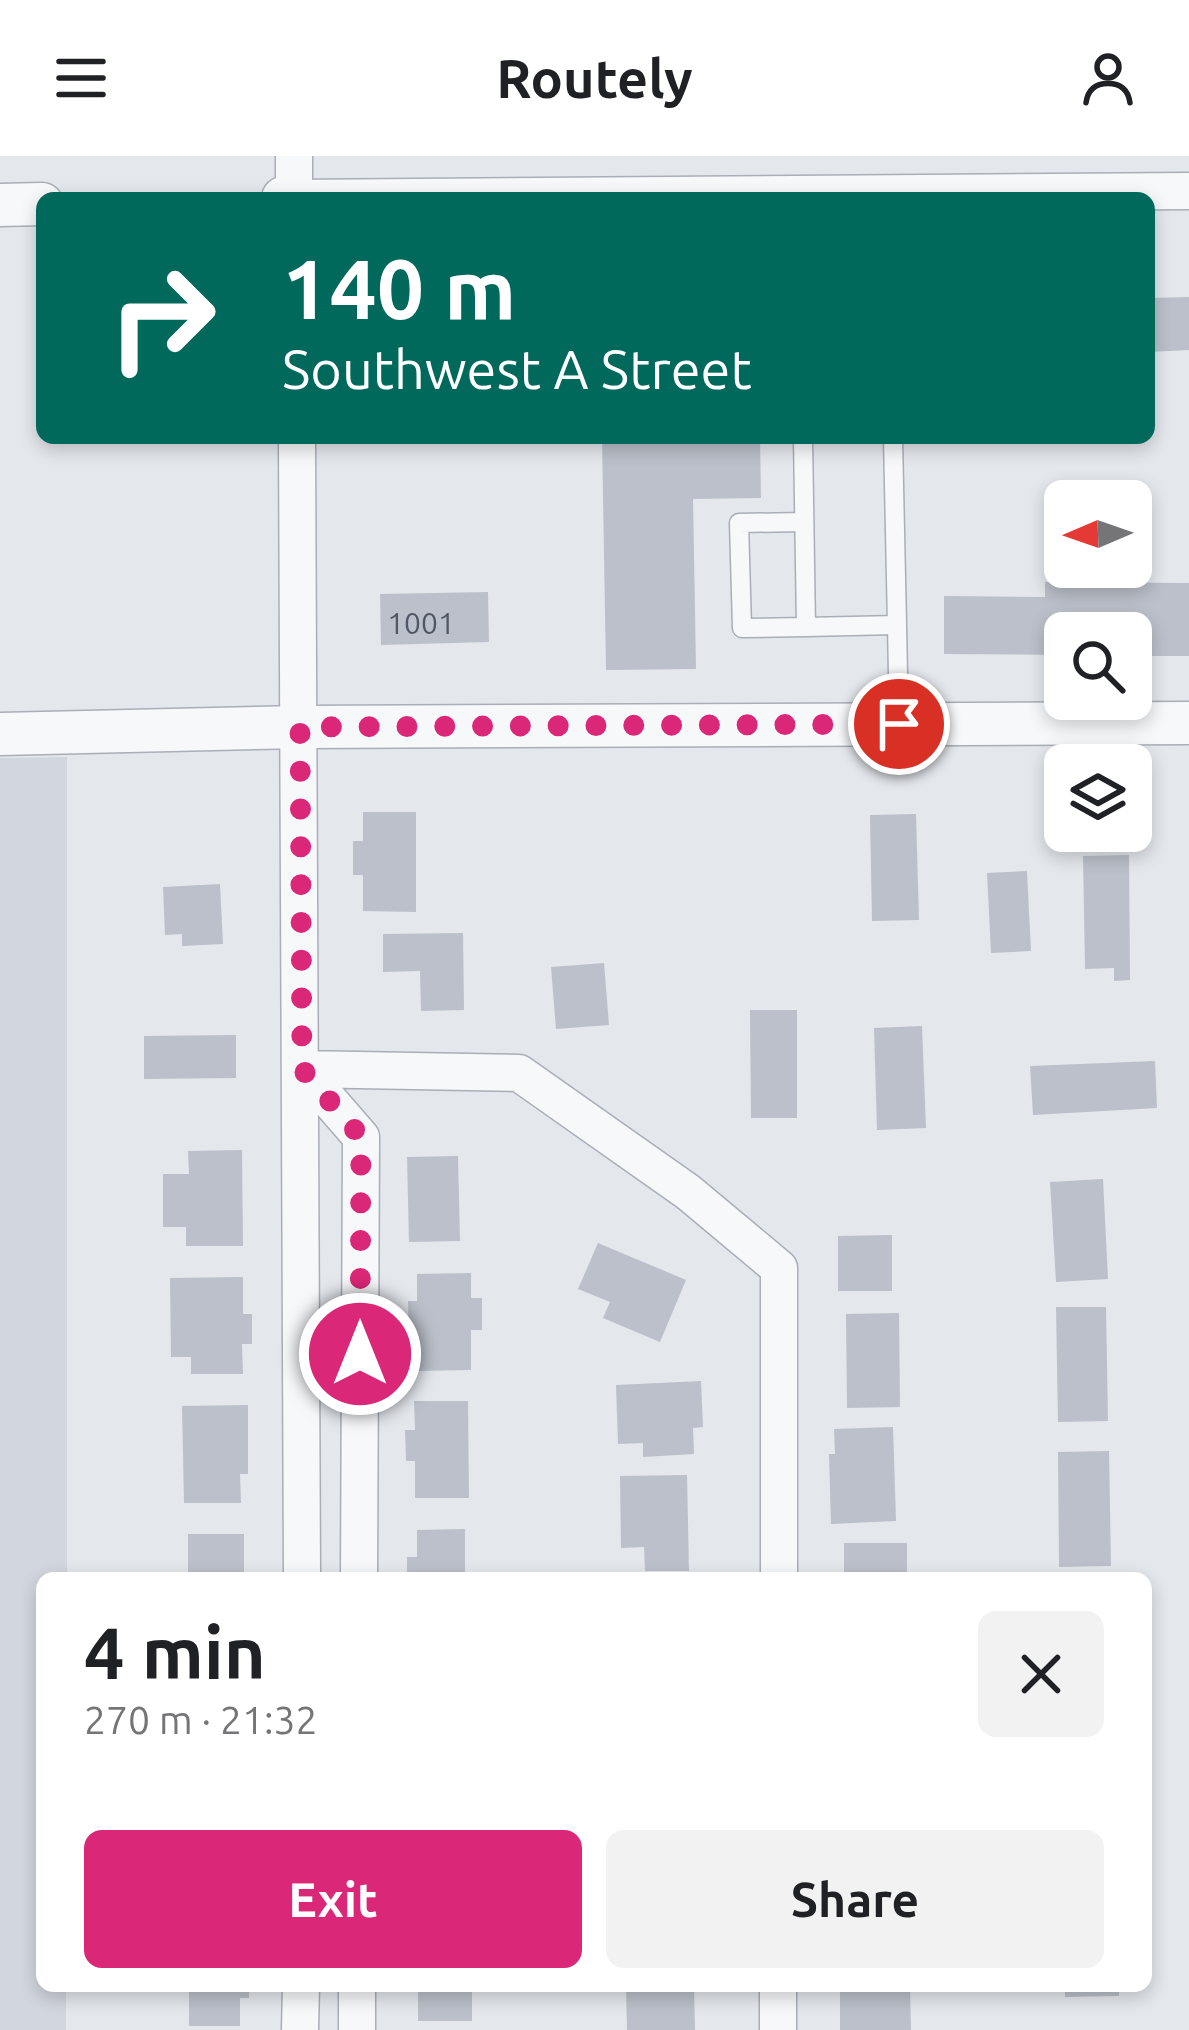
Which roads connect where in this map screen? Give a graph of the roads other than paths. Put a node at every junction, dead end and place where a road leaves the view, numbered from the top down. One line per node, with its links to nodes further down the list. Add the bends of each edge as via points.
1 (294, 156): 3 (street)
2 (1189, 191): 4 (street)
3 (295, 192)
4 (1100, 192)
5 (36, 204): 6 (street)
6 (0, 205)
7 (297, 444): 15 (street)
8 (803, 444): 10 (lane)
9 (893, 444): 11 (lane)
10 (804, 522): 12 (lane); 12 (lane, via 740,524 740,566 742,628)
11 (897, 625): 12 (lane); 14 (lane)
12 (806, 627)
13 (1189, 723): 14 (street)
14 (899, 724): 15 (street)
15 (300, 727): 16 (street); 17 (street)
16 (0, 734)
17 (302, 1069): 18 (street); 19 (street, via 361,1137); 20 (street, via 519,1073 688,1192 779,1268)
18 (302, 1572)
19 (359, 1572)
20 (778, 1572)
21 (301, 1992): 24 (street)
22 (357, 1992): 25 (street)
23 (778, 1992): 26 (street)
24 (301, 2030)
25 (357, 2030)
26 (778, 2030)

